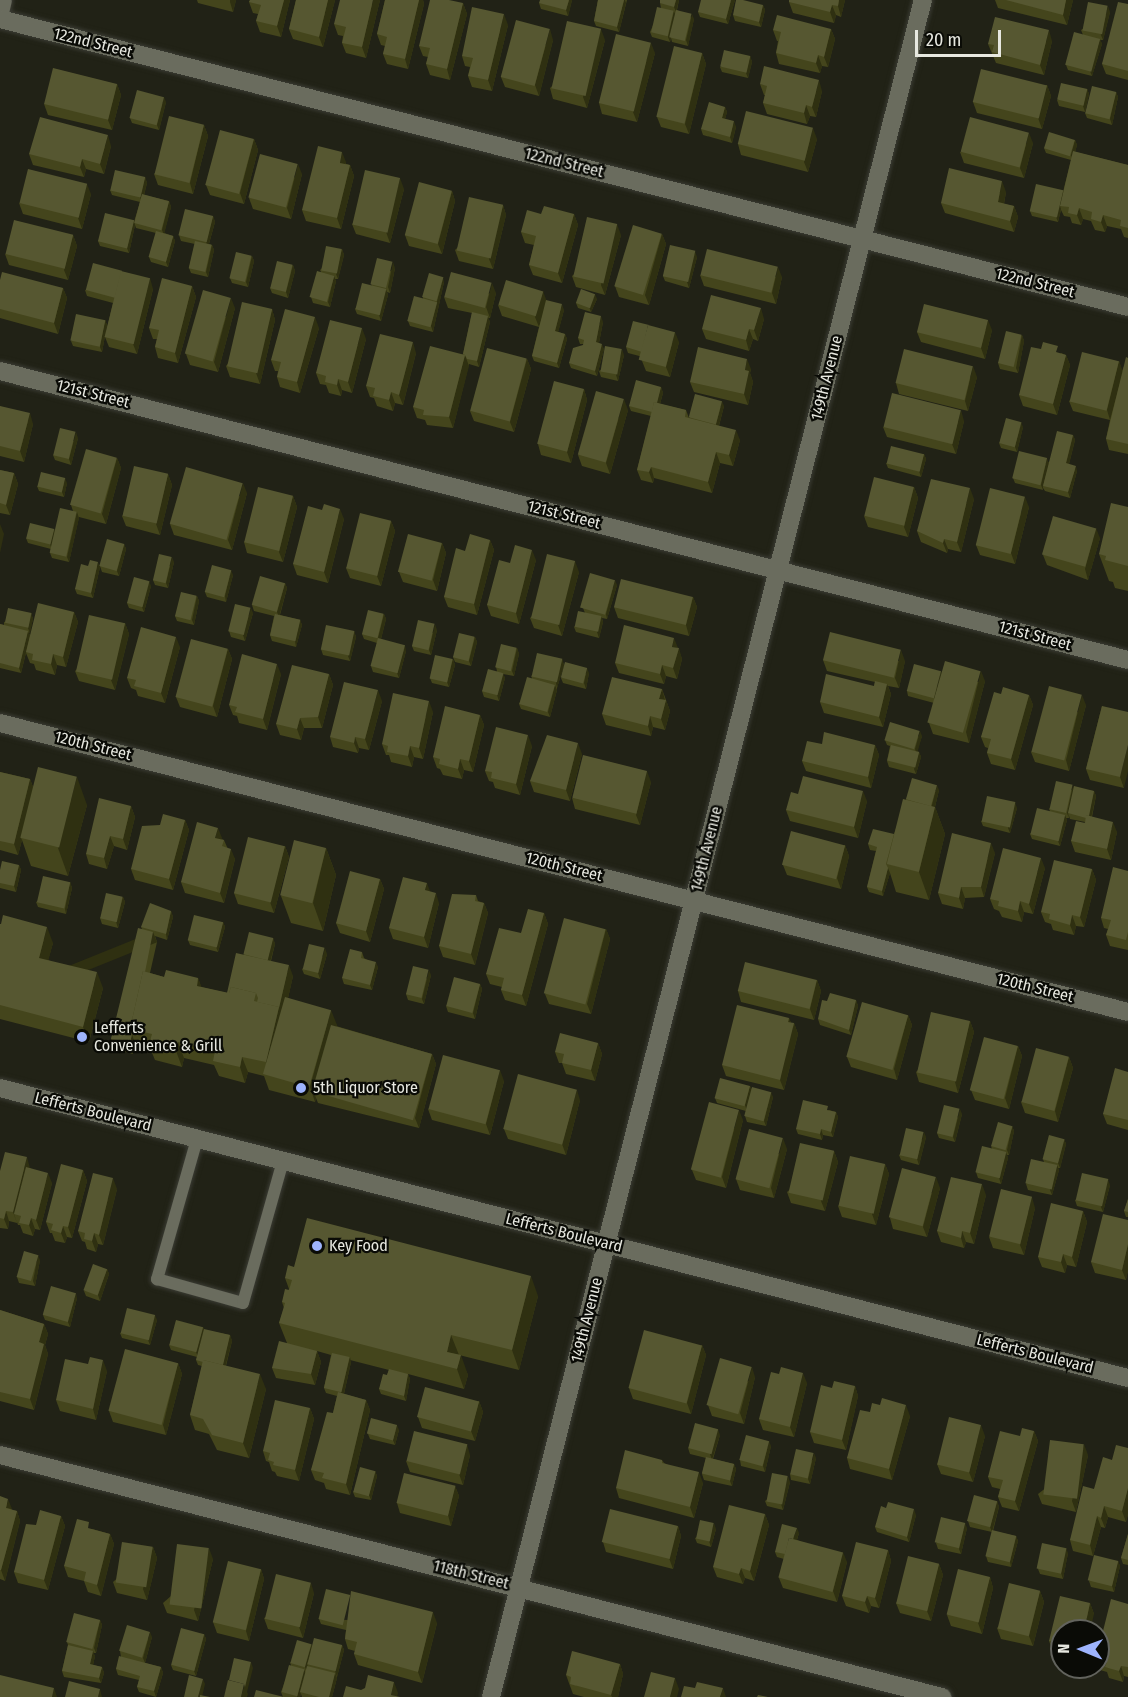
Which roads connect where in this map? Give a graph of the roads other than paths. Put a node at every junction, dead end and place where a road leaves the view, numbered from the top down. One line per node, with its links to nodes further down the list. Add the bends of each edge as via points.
1 (3, 0): 3 (street)
2 (923, 0): 5 (street, 149th Avenue)
3 (0, 12)
4 (0, 19): 5 (street, 122nd Street)
5 (862, 239): 6 (street, 122nd Street); 8 (street, 149th Avenue)
6 (1128, 307)
7 (0, 371): 8 (street, 121st Street)
8 (778, 570): 9 (street, 121st Street); 11 (street, 149th Avenue)
9 (1128, 660)
10 (0, 723): 11 (street, 120th Street)
11 (694, 901): 12 (street, 120th Street); 16 (street, 149th Avenue)
12 (1128, 1012)
13 (0, 1089): 14 (street, Lefferts Boulevard)
14 (196, 1139): 15 (street, Lefferts Boulevard); 15 (lane, via 157,1278 243,1303)
15 (283, 1161): 16 (street, Lefferts Boulevard)
16 (607, 1244): 17 (street, Lefferts Boulevard); 19 (street, 149th Avenue)
17 (1128, 1378)
18 (0, 1455): 19 (street, 118th Street)
19 (519, 1588): 20 (street, 149th Avenue); 21 (street, 118th Street)
20 (491, 1697)
21 (942, 1697)

